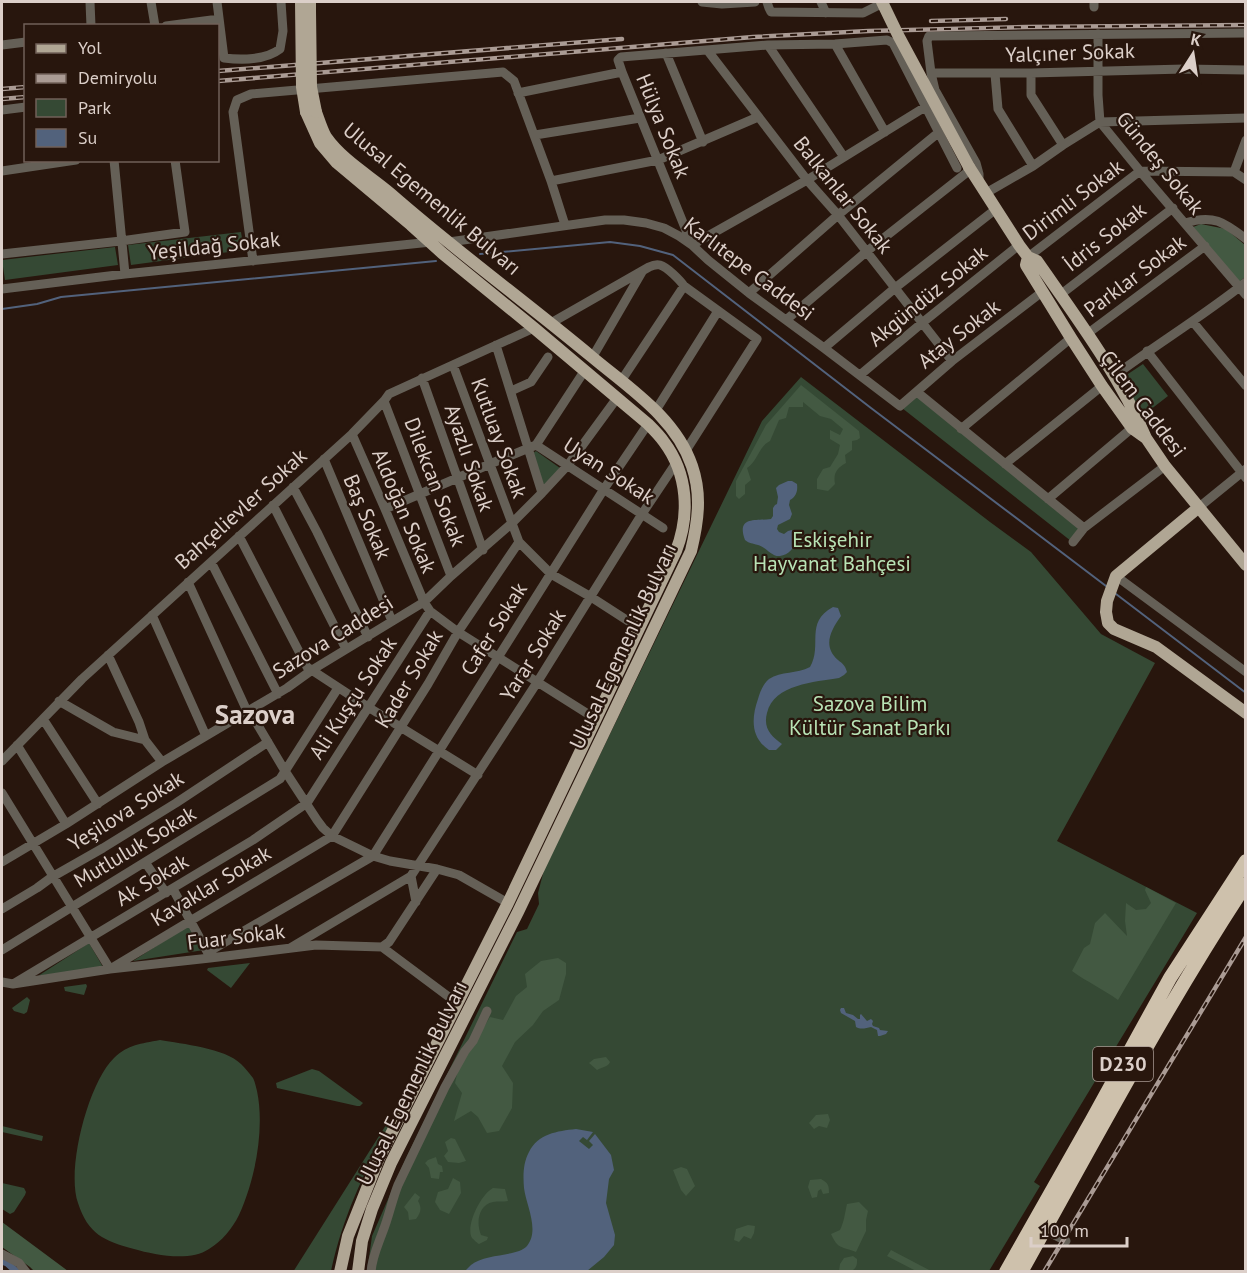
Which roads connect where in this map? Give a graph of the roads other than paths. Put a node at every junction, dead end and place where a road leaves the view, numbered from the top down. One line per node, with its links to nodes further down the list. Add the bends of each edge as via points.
1 (90, 2): 14 (street)
2 (151, 2): 15 (street)
3 (217, 2): 13 (street)
4 (281, 2): 13 (street, via 283,31 280,49 274,53 242,60 224,58)
5 (301, 2): 36 (main road, bridge, via 302,87)
6 (702, 2): 7 (street)
7 (755, 2)
8 (767, 2): 12 (street, via 771,12)
9 (821, 2): 12 (street)
10 (883, 2): 12 (street, via 862,14); 53 (main road, bridge)
11 (310, 6): 36 (main road, Ulusal Egemenlik Bulvarı, bridge)
12 (826, 13)
13 (219, 19): 16 (street)
14 (91, 24)
15 (154, 24)
16 (181, 24)
17 (1245, 33): 18 (street)
18 (1098, 34): 25 (street, Gündeş Sokak); 28 (street, via 929,36)
19 (24, 42): 21 (street)
20 (835, 44): 22 (street, Hülya Sokak); 33 (street, Hülya Sokak, via 887,40 893,43); 41 (street)
21 (2, 45)
22 (768, 45): 23 (street, Hülya Sokak); 47 (street)
23 (708, 51): 24 (street, Hülya Sokak); 38 (street, Balkanlar Sokak)
24 (666, 53): 27 (street, Hülya Sokak, via 621,57 618,60); 45 (street)
25 (1098, 70): 26 (street, Yalçıner Sokak); 29 (street, Yalçıner Sokak); 40 (street, Gündeş Sokak)
26 (1245, 70)
27 (622, 72): 31 (street); 37 (street, Hülya Sokak)
28 (931, 73): 30 (street, Yalçıner Sokak); 32 (street)
29 (1030, 73): 30 (street, Yalçıner Sokak); 46 (street, via 1031,95)
30 (995, 74): 52 (street, via 998,109)
31 (518, 93): 43 (street); 76 (street, via 514,81 502,72 251,94 237,100 233,112)
32 (939, 99): 33 (street); 60 (street, via 975,163)
33 (925, 106): 41 (street); 42 (street)
34 (24, 107): 35 (street)
35 (2, 110)
36 (311, 112): 68 (main road, Ulusal Egemenlik Bulvarı, via 343,155); 69 (main road, Ulusal Egemenlik Bulvarı, via 320,143 337,163)
37 (640, 117): 43 (street); 48 (street, Hülya Sokak)
38 (758, 117): 45 (street); 57 (street, Balkanlar Sokak)
39 (1245, 118): 40 (street)
40 (1100, 122): 46 (street); 55 (street, Gündeş Sokak)
41 (885, 132): 47 (street)
42 (938, 133): 53 (street); 63 (street)
43 (534, 135): 59 (street)
44 (1245, 140): 56 (street)
45 (703, 142): 48 (street)
46 (1063, 145): 52 (street)
47 (844, 157): 57 (street)
48 (658, 160): 59 (street); 70 (street, Hülya Sokak)
49 (63, 162): 54 (street)
50 (114, 162): 67 (street)
51 (175, 162): 67 (street, via 185,232)
52 (1033, 166): 60 (street)
53 (965, 168): 60 (main road); 73 (street)
54 (2, 171)
55 (1140, 171): 56 (street); 61 (street, Gündeş Sokak); 75 (street, Dirimli Sokak)
56 (1234, 172): 58 (street)
57 (807, 180): 63 (street, Balkanlar Sokak); 70 (street)
58 (1245, 180)
59 (552, 181): 65 (street)
60 (983, 188): 62 (main road)
61 (1173, 208): 64 (street, Gündeş Sokak); 85 (street, İdris Sokak)
62 (996, 209): 71 (main road); 80 (street)
63 (838, 215): 73 (street, Balkanlar Sokak); 84 (street)
64 (1185, 223): 66 (street, via 1215,220 1227,224); 72 (street, Gündeş Sokak)
65 (565, 225): 68 (street, Karlıtepe Caddesi); 70 (street, Karlıtepe Caddesi, via 605,220 646,223 664,228)
66 (1245, 239)
67 (121, 241): 74 (street); 78 (street)
68 (448, 242): 89 (main road, Ulusal Egemenlik Bulvarı)
69 (431, 243): 76 (street, Yeşildağ Sokak); 91 (main road, Ulusal Egemenlik Bulvarı)
70 (692, 245): 84 (street, Karlıtepe Caddesi)
71 (1019, 245): 75 (main road); 90 (street, Akgündüz Sokak)
72 (1205, 246): 81 (street, Gündeş Sokak); 92 (street, Parklar Sokak)
73 (866, 252): 80 (street, Balkanlar Sokak); 87 (street)
74 (2, 254)
75 (1028, 257): 83 (main road, Çilem Caddesi, via 1026,266); 85 (main road, via 1036,261)
76 (253, 261): 78 (street, Yeşildağ Sokak)
77 (643, 271): 79 (street, via 660,265); 89 (street); 98 (street)
78 (125, 274): 82 (street, Yeşildağ Sokak)
79 (684, 286): 86 (street); 105 (street)
80 (895, 288): 90 (street, Balkanlar Sokak); 95 (street)
81 (1244, 288): 88 (street)
82 (2, 289)
83 (1042, 292): 93 (main road, Çilem Caddesi); 99 (street, Atay Sokak)
84 (749, 293): 87 (street, Karlıtepe Caddesi)
85 (1060, 295): 92 (main road)
86 (718, 310): 113 (street); 120 (street, via 757,339)
87 (786, 320): 95 (street, Karlıtepe Caddesi)
88 (1193, 322): 96 (street); 107 (street)
89 (551, 323): 91 (main road); 98 (main road, Ulusal Egemenlik Bulvarı)
90 (922, 323): 99 (street, Balkanlar Sokak); 102 (street, Akgündüz Sokak)
91 (534, 328): 94 (street, Bahçelievler Sokak); 101 (main road, Ulusal Egemenlik Bulvarı)
92 (1087, 334): 103 (main road)
93 (1071, 339): 106 (main road, Çilem Caddesi); 116 (street)
94 (496, 345): 100 (street, Bahçelievler Sokak); 108 (street)
95 (824, 348): 102 (street, Karlıtepe Caddesi)
96 (1147, 351): 103 (street); 127 (street)
97 (548, 357): 108 (street, via 531,382)
98 (592, 358): 105 (main road, Ulusal Egemenlik Bulvarı)
99 (952, 361): 109 (street, Atay Sokak)
100 (453, 365): 104 (street, Bahçelievler Sokak); 123 (street, Kutluay Sokak)
101 (585, 370): 110 (main road, Ulusal Egemenlik Bulvarı); 119 (street)
102 (860, 375): 112 (street, Karlıtepe Caddesi)
103 (1114, 376): 118 (main road)
104 (423, 378): 111 (street, Bahçelievler Sokak, via 389,394); 128 (street, Ayazlı Sokak)
105 (621, 381): 113 (main road, Ulusal Egemenlik Bulvarı)
106 (1102, 386): 115 (main road, Çilem Caddesi); 124 (street)
107 (1245, 386)
108 (511, 391): 119 (street)
109 (917, 392): 112 (street, Atay Sokak); 116 (street)
110 (617, 398): 114 (main road, Ulusal Egemenlik Bulvarı); 125 (street, Sazova Caddesi)
111 (384, 401): 117 (street, Bahçelievler Sokak); 132 (street, Dilekcan Sokak)
112 (900, 406)
113 (656, 410): 120 (main road, Ulusal Egemenlik Bulvarı)
114 (648, 424): 122 (main road, Ulusal Egemenlik Bulvarı, via 665,442); 130 (street, Cafer Sokak)
115 (1132, 428): 118 (main road, Çilem Caddesi); 133 (street)
116 (961, 429): 124 (street)
117 (352, 434): 121 (street, Bahçelievler Sokak); 136 (street, Aldoğan Sokak)
118 (1146, 438): 126 (main road, Çilem Caddesi)
119 (532, 447): 123 (street); 125 (street, Uyan Sokak); 131 (street)
120 (685, 452): 221 (main road, Ulusal Egemenlik Bulvarı, via 698,488 691,551 518,912 391,1163 362,1241)
121 (324, 459): 129 (street, Bahçelievler Sokak); 157 (street, Baş Sokak)
122 (676, 463): 137 (street, Yarar Sokak); 158 (main road, Ulusal Egemenlik Bulvarı, via 685,498 682,536)
123 (490, 464): 128 (street); 138 (street, Kutluay Sokak)
124 (1005, 464): 133 (street)
125 (568, 465): 130 (street, Uyan Sokak); 131 (street, Sazova Caddesi)
126 (1165, 466): 135 (main road, Çilem Caddesi); 140 (street)
127 (1244, 473): 135 (street)
128 (457, 478): 132 (street); 146 (street, Ayazlı Sokak)
129 (293, 487): 134 (street, Bahçelievler Sokak); 160 (street)
130 (604, 489): 137 (street, Uyan Sokak); 149 (street, Cafer Sokak)
131 (542, 493): 138 (street, Sazova Caddesi)
132 (421, 494): 136 (street); 150 (street, Dilekcan Sokak)
133 (1048, 499): 140 (street)
134 (273, 505): 143 (street, Bahçelievler Sokak); 161 (street)
135 (1198, 508): 141 (main road, Çilem Caddesi); 142 (main road)
136 (385, 509): 154 (street, Aldoğan Sokak)
137 (642, 514): 139 (street, Uyan Sokak); 153 (street, Yarar Sokak)
138 (511, 524): 144 (street, Kutluay Sokak); 146 (street, Sazova Caddesi)
139 (663, 528)
140 (1084, 528): 145 (street)
141 (1214, 528): 142 (main road, via 1193,521); 148 (main road, Çilem Caddesi)
142 (1173, 529): 151 (main road)
143 (239, 536): 147 (street, Bahçelievler Sokak); 164 (street)
144 (519, 542): 149 (street); 159 (street, Kader Sokak)
145 (1073, 542)
146 (483, 550): 150 (street, Sazova Caddesi)
147 (211, 562): 152 (street, Bahçelievler Sokak); 168 (street)
148 (1245, 565)
149 (551, 574): 153 (street); 163 (street, Cafer Sokak)
150 (451, 576): 154 (street, Sazova Caddesi)
151 (1116, 576): 165 (street); 172 (main road, via 1107,601 1108,623 1156,647)
152 (188, 582): 156 (street, Bahçelievler Sokak); 171 (street)
153 (591, 597): 158 (street); 166 (street, Yarar Sokak)
154 (424, 602): 155 (street, Aldoğan Sokak); 157 (street, Sazova Caddesi)
155 (430, 611): 159 (street, Aldoğan Sokak); 170 (street, Ali Kuşçu Sokak)
156 (152, 615): 162 (street, Bahçelievler Sokak); 176 (street)
157 (392, 621): 160 (street, Sazova Caddesi)
158 (639, 628): 174 (main road, Ulusal Egemenlik Bulvarı)
159 (458, 632): 163 (street, Aldoğan Sokak); 175 (street, Kader Sokak)
160 (368, 637): 161 (street, Sazova Caddesi)
161 (346, 649): 164 (street, Sazova Caddesi)
162 (108, 656): 169 (street, Bahçelievler Sokak); 177 (street)
163 (498, 656): 166 (street, Aldoğan Sokak); 180 (street, Cafer Sokak)
164 (312, 670): 167 (street); 168 (street, Sazova Caddesi)
165 (1245, 672)
166 (538, 681): 174 (street, Aldoğan Sokak); 184 (street, Yarar Sokak)
167 (338, 688): 170 (street); 183 (street, Mutluluk Sokak)
168 (278, 693): 171 (street, Sazova Caddesi)
169 (59, 701): 173 (street, Bahçelievler Sokak); 177 (street, via 113,732)
170 (368, 707): 175 (street); 186 (street, Ali Kuşçu Sokak)
171 (247, 711): 176 (street, Sazova Caddesi); 178 (street)
172 (1245, 713)
173 (44, 718): 179 (street, Bahçelievler Sokak); 187 (street)
174 (596, 719): 202 (main road, Ulusal Egemenlik Bulvarı)
175 (401, 727): 180 (street); 189 (street, Kader Sokak)
176 (206, 736): 182 (street, Sazova Caddesi)
177 (145, 740): 182 (street)
178 (268, 742): 183 (street); 198 (street, Yeşilova Sokak)
179 (17, 745): 181 (street, Bahçelievler Sokak); 188 (street)
180 (439, 751): 184 (street); 191 (street, Cafer Sokak)
181 (2, 761)
182 (162, 762): 187 (street, Sazova Caddesi)
183 (285, 771): 186 (street); 194 (street, Mutluluk Sokak, via 280,779)
184 (478, 775): 195 (street, Yarar Sokak)
185 (2, 793): 190 (street)
186 (307, 803): 189 (street); 200 (street, Ak Sokak)
187 (98, 804): 188 (street, Sazova Caddesi)
188 (66, 824): 190 (street, Sazova Caddesi)
189 (332, 836): 191 (street); 205 (street, Kavaklar Sokak)
190 (33, 843): 193 (street, Sazova Caddesi); 198 (street)
191 (373, 856): 195 (street); 210 (street)
192 (1245, 861): 223 (highway, D230, via 1170,978)
193 (2, 862)
194 (145, 862): 200 (street); 203 (street, Mutluluk Sokak)
195 (419, 866): 196 (street); 197 (street, Yarar Sokak)
196 (436, 869): 201 (street); 202 (street, via 459,875)
197 (411, 876): 201 (street); 208 (street)
198 (52, 877): 203 (street); 204 (street, Yeşilova Sokak)
199 (1245, 884): 216 (highway, D230, via 1173,1000)
200 (169, 891): 205 (street); 206 (street, Ak Sokak)
201 (416, 902): 207 (street)
202 (508, 903): 214 (main road, Ulusal Egemenlik Bulvarı)
203 (71, 907): 206 (street); 209 (street, Mutluluk Sokak)
204 (2, 909)
205 (191, 920): 210 (street); 211 (street, Kavaklar Sokak)
206 (90, 937): 211 (street); 213 (street, Ak Sokak)
207 (382, 947): 208 (street, Fuar Sokak); 214 (street)
208 (290, 948): 210 (street, Fuar Sokak)
209 (2, 950)
210 (209, 955): 211 (street, Fuar Sokak)
211 (110, 969): 213 (street, Fuar Sokak)
212 (2, 982): 213 (street, Fuar Sokak)
213 (14, 984)
214 (457, 1003): 220 (main road, Ulusal Egemenlik Bulvarı, via 379,1158 348,1236)
215 (487, 1011): 222 (street, via 398,1185)
216 (1045, 1230): 217 (street); 224 (highway, D230)
217 (1066, 1241)
218 (2, 1254): 219 (street)
219 (26, 1272)
220 (340, 1272)
221 (358, 1272)
222 (370, 1272)
223 (1006, 1272)
224 (1021, 1272)

